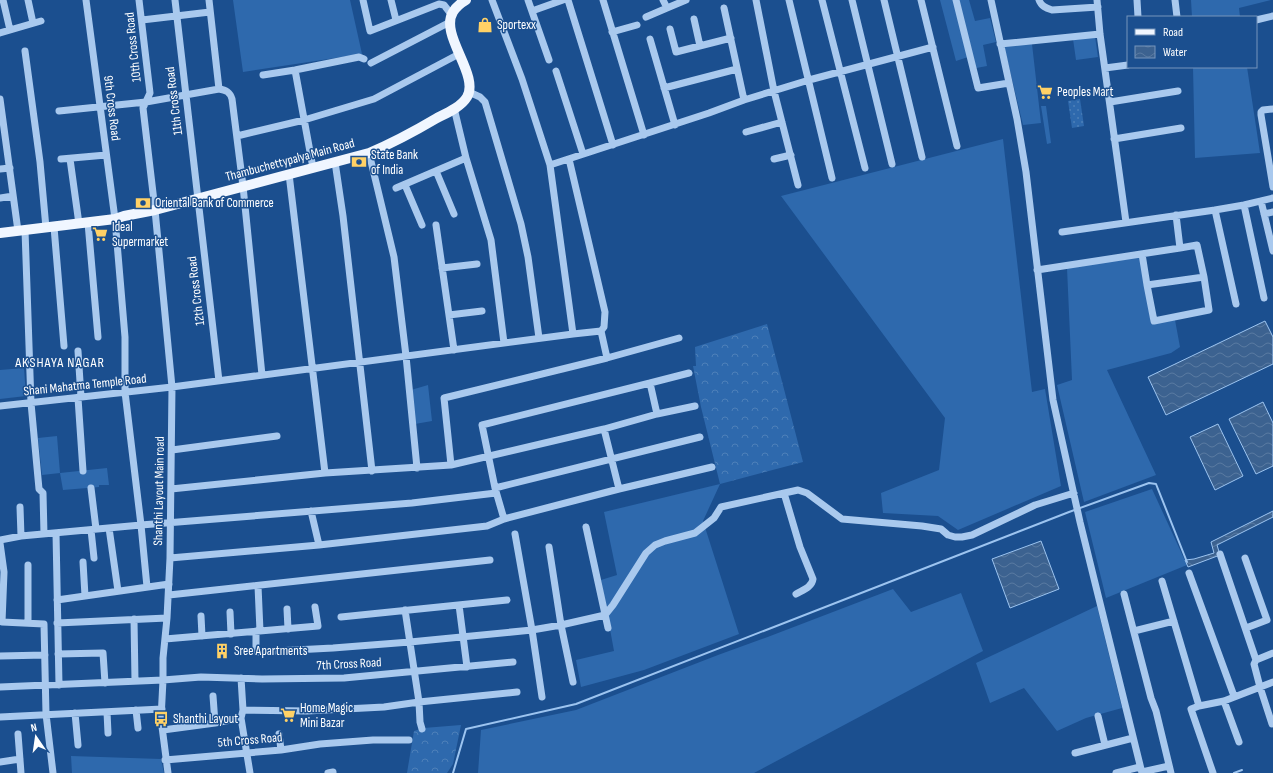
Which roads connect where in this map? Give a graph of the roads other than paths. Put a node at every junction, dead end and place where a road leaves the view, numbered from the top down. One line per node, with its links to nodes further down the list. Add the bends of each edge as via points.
1 (3, 0): 49 (street)
2 (28, 0): 46 (street)
3 (86, 0): 82 (street, 9th Cross Road)
4 (139, 0): 42 (street, 10th Cross Road)
5 (175, 0): 35 (street, 11th Cross Road)
6 (209, 0): 34 (street)
7 (363, 0): 43 (street, via 370,31)
8 (391, 0): 43 (street)
9 (466, 0): 39 (main road, via 456,8)
10 (492, 0): 109 (street, via 522,79)
11 (528, 0): 33 (street)
12 (563, 0): 33 (street)
13 (568, 0): 95 (street)
14 (603, 0): 50 (street)
15 (663, 0): 31 (street)
16 (686, 0): 31 (street)
17 (756, 0): 74 (street)
18 (789, 0): 70 (street)
19 (822, 0): 68 (street)
20 (852, 0): 62 (street)
21 (884, 0): 60 (street)
22 (921, 0): 57 (street)
23 (956, 0): 71 (street, via 978,88)
24 (991, 0): 55 (street)
25 (1039, 0): 30 (street, via 1042,6 1052,10)
26 (1093, 0): 30 (street)
27 (1137, 0): 36 (street)
28 (1175, 0): 37 (street)
29 (441, 2): 39 (street); 43 (street)
30 (1096, 5): 52 (street)
31 (667, 8): 38 (street)
32 (724, 8): 53 (street)
33 (532, 11): 61 (street)
34 (210, 12): 35 (street); 73 (street)
35 (177, 16): 42 (street); 77 (street, 11th Cross Road)
36 (1138, 16)
37 (1177, 16)
38 (646, 17)
39 (450, 18): 59 (main road, via 450,27); 66 (street, via 368,61 359,57)
40 (1273, 18): 44 (street)
41 (694, 19): 56 (street)
42 (142, 20): 80 (street, 10th Cross Road, via 150,93)
43 (396, 20)
44 (1257, 20)
45 (41, 21): 46 (street)
46 (33, 24): 49 (street)
47 (637, 25): 50 (street)
48 (670, 29): 56 (street, via 676,52)
49 (10, 30): 51 (street)
50 (612, 32): 91 (street)
51 (0, 33)
52 (1100, 34): 55 (street); 64 (street)
53 (731, 38): 56 (street); 65 (street)
54 (650, 39): 72 (street)
55 (1000, 44): 71 (street)
56 (700, 46)
57 (933, 47): 60 (street); 96 (street)
58 (25, 51): 139 (street)
59 (459, 54): 76 (main road, via 469,81); 86 (street, via 381,97)
60 (897, 57): 62 (street); 103 (street)
61 (549, 60)
62 (868, 65): 68 (street); 108 (street)
63 (1127, 65): 64 (street)
64 (1105, 68): 81 (street)
65 (737, 69): 72 (street); 79 (street)
66 (294, 70): 69 (street); 86 (street)
67 (556, 71): 98 (street)
68 (840, 72): 70 (street); 112 (street)
69 (263, 74)
70 (809, 80): 74 (street); 116 (street)
71 (1009, 83): 148 (street, via 1022,141)
72 (664, 88): 88 (street)
73 (219, 89): 77 (street); 92 (street, via 230,94)
74 (774, 91): 79 (street); 87 (street)
75 (1178, 91): 81 (street)
76 (469, 92): 83 (main road, Thambuchettypalya Main Road, via 464,101); 158 (street, via 486,102 521,224)
77 (186, 95): 80 (street); 124 (street, 11th Cross Road)
78 (0, 99): 93 (street)
79 (744, 100): 88 (street)
80 (146, 102): 82 (street); 128 (street, 10th Cross Road, via 143,108)
81 (1110, 102): 94 (street)
82 (100, 106): 85 (street); 99 (street, 9th Cross Road)
83 (454, 108): 97 (main road, Thambuchettypalya Main Road, via 408,135); 102 (street)
84 (1273, 109): 120 (street, via 1263,110 1261,115)
85 (59, 111)
86 (304, 120): 92 (street); 111 (street)
87 (782, 122): 90 (street); 100 (street)
88 (675, 124): 91 (street)
89 (1181, 128): 94 (street)
90 (746, 132)
91 (644, 135): 95 (street)
92 (237, 136): 119 (street)
93 (3, 138): 110 (street)
94 (1114, 139): 135 (street)
95 (613, 144): 98 (street)
96 (957, 146)
97 (369, 153): 107 (main road, Thambuchettypalya Main Road); 164 (street, via 394,256)
98 (583, 154): 105 (street)
99 (106, 155): 101 (street); 134 (street, 9th Cross Road)
100 (791, 155): 106 (street); 118 (street)
101 (70, 158): 104 (street); 136 (street)
102 (466, 158): 114 (street); 160 (street, via 491,240)
103 (922, 158)
104 (61, 159)
105 (569, 159): 109 (street); 155 (street, via 605,312)
106 (774, 159)
107 (335, 162): 111 (main road, Thambuchettypalya Main Road); 166 (street)
108 (892, 164)
109 (550, 165): 156 (street)
110 (10, 168): 113 (street); 122 (street)
111 (313, 168): 115 (main road, Thambuchettypalya Main Road)
112 (864, 168)
113 (0, 169)
114 (436, 171): 117 (street); 131 (street)
115 (289, 174): 119 (main road, Thambuchettypalya Main Road); 167 (street)
116 (832, 178)
117 (405, 184): 121 (street); 137 (street)
118 (798, 185)
119 (243, 186): 124 (main road, Thambuchettypalya Main Road); 169 (street)
120 (1273, 187)
121 (396, 188)
122 (13, 196): 123 (street); 140 (street)
123 (0, 198)
124 (198, 198): 128 (main road, Thambuchettypalya Main Road); 170 (street, 12th Cross Road)
125 (1273, 198): 126 (street)
126 (1261, 201): 127 (street); 132 (street)
127 (1244, 205): 129 (street); 151 (street)
128 (155, 210): 134 (main road, Thambuchettypalya Main Road); 172 (street, Shanthi Layout Main road)
129 (1215, 210): 133 (street); 152 (street)
130 (1273, 212): 132 (street)
131 (454, 214)
132 (1264, 214): 144 (street)
133 (1176, 215): 135 (street); 143 (street)
134 (115, 219): 136 (main road, Thambuchettypalya Main Road); 173 (street, 9th Cross Road, via 125,337)
135 (1126, 222): 141 (street)
136 (84, 224): 139 (main road, Thambuchettypalya Main Road); 157 (street)
137 (422, 225)
138 (436, 225): 147 (street)
139 (50, 228): 140 (main road, Thambuchettypalya Main Road); 161 (street)
140 (22, 231): 142 (main road, Thambuchettypalya Main Road); 175 (street)
141 (1062, 232)
142 (0, 233)
143 (1180, 248): 145 (street); 149 (street, via 1197,245)
144 (1273, 251)
145 (1142, 254): 148 (street); 150 (street)
146 (477, 264): 147 (street)
147 (442, 268): 154 (street)
148 (1037, 270): 196 (street, via 1052,400)
149 (1204, 277): 150 (street); 150 (street, via 1209,310 1154,321)
150 (1147, 285)
151 (1264, 298)
152 (1236, 304)
153 (482, 311): 154 (street)
154 (449, 315): 162 (street)
155 (601, 331): 156 (street, Shani Mahatma Temple Road); 165 (street)
156 (573, 334): 158 (street, Shani Mahatma Temple Road)
157 (98, 337)
158 (539, 338): 160 (street, Shani Mahatma Temple Road)
159 (679, 338): 165 (street)
160 (504, 343): 162 (street, Shani Mahatma Temple Road)
161 (64, 346)
162 (454, 350): 164 (street, Shani Mahatma Temple Road)
163 (78, 352): 174 (street)
164 (406, 356): 166 (street, Shani Mahatma Temple Road); 187 (street)
165 (607, 358): 185 (street, via 444,398)
166 (359, 362): 167 (street, Shani Mahatma Temple Road); 189 (street)
167 (312, 368): 169 (street, Shani Mahatma Temple Road); 190 (street)
168 (689, 373): 171 (street)
169 (262, 375): 170 (street, Shani Mahatma Temple Road)
170 (219, 381): 172 (street, Shani Mahatma Temple Road)
171 (650, 383): 178 (street); 183 (street, via 482,425)
172 (172, 387): 173 (street, Shani Mahatma Temple Road); 182 (street, Shanthi Layout Main road)
173 (125, 392): 174 (street, Shani Mahatma Temple Road); 201 (street, 9th Cross Road)
174 (80, 398): 175 (street, Shani Mahatma Temple Road); 188 (street)
175 (31, 403): 176 (street, Shani Mahatma Temple Road); 206 (street, via 39,489 43,494)
176 (0, 406)
177 (695, 406): 178 (street)
178 (657, 414): 179 (street)
179 (604, 429): 183 (street); 184 (street)
180 (277, 436): 182 (street)
181 (700, 437): 184 (street)
182 (172, 450): 192 (street, Shanthi Layout Main road)
183 (489, 457): 185 (street); 194 (street)
184 (611, 459): 193 (street); 194 (street)
185 (451, 465): 187 (street)
186 (712, 467): 193 (street)
187 (417, 468): 189 (street)
188 (83, 471)
189 (372, 471): 190 (street)
190 (325, 473): 192 (street)
191 (91, 488): 204 (street)
192 (171, 488): 200 (street, Shanthi Layout Main road)
193 (619, 489): 199 (street)
194 (496, 491): 198 (street, via 412,503); 199 (street)
195 (784, 493): 196 (street, via 798,490 807,493 842,519 922,526 962,537 972,535 1035,505); 225 (street, via 803,556 813,579 810,586); 236 (street, via 721,507 714,518 695,533 655,545 646,553)
196 (1074, 496): 298 (street)
197 (20, 507): 208 (street)
198 (311, 511): 200 (street); 210 (street)
199 (504, 519): 210 (street, via 487,526)
200 (171, 522): 201 (street); 214 (street, Shanthi Layout Main road)
201 (141, 525): 203 (street); 223 (street, 9th Cross Road)
202 (586, 527): 236 (street)
203 (109, 528): 204 (street); 224 (street)
204 (93, 530): 205 (street); 213 (street)
205 (56, 533): 206 (street); 229 (street)
206 (44, 534): 208 (street)
207 (515, 534): 248 (street)
208 (21, 536): 209 (street)
209 (0, 542): 242 (street, via 4,572 2,622)
210 (318, 545): 214 (street)
211 (549, 547): 244 (street)
212 (1220, 554): 246 (street)
213 (94, 558)
214 (170, 558): 221 (street, Shanthi Layout Main road)
215 (1245, 558): 246 (street, via 1267,620)
216 (490, 560): 222 (street)
217 (83, 562): 228 (street)
218 (28, 565): 242 (street)
219 (1189, 573): 276 (street)
220 (1162, 581): 241 (street)
221 (169, 584): 223 (street); 227 (street, Shanthi Layout Main road)
222 (258, 586): 227 (street); 249 (street)
223 (147, 587): 224 (street)
224 (118, 591): 228 (street)
225 (796, 594)
226 (1124, 594): 250 (street)
227 (169, 595): 239 (street, Shanthi Layout Main road)
228 (85, 596): 229 (street)
229 (57, 600): 243 (street)
230 (508, 600): 231 (street)
231 (459, 605): 234 (street); 253 (street)
232 (315, 607): 247 (street, via 318,626)
233 (287, 609): 247 (street)
234 (405, 610): 238 (street); 255 (street)
235 (230, 612): 251 (street)
236 (605, 615): 244 (street); 245 (street)
237 (201, 616): 252 (street)
238 (341, 617)
239 (167, 618): 240 (street); 254 (street, Shanthi Layout Main road)
240 (134, 619): 243 (street); 266 (street)
241 (1174, 621): 250 (street); 280 (street)
242 (28, 622): 258 (street, via 44,624)
243 (57, 623): 257 (street)
244 (561, 625): 248 (street); 267 (street)
245 (608, 628)
246 (1246, 628): 260 (street)
247 (288, 629): 249 (street)
248 (532, 630): 253 (street); 277 (street)
249 (258, 631): 251 (street); 255 (street, via 256,652)
250 (1134, 632): 309 (street)
251 (231, 634): 252 (street)
252 (202, 636): 254 (street)
253 (463, 636): 255 (street); 262 (street)
254 (165, 639): 265 (street, Shanthi Layout Main road)
255 (410, 642): 263 (street)
256 (1273, 653): 260 (street)
257 (58, 654): 269 (street, via 103,653); 271 (street)
258 (45, 655): 259 (street); 270 (street)
259 (0, 656)
260 (1256, 660): 273 (street, via 1254,664)
261 (513, 662): 262 (street, 7th Cross Road)
262 (467, 667): 263 (street, 7th Cross Road)
263 (414, 672): 264 (street, 7th Cross Road, via 344,678); 279 (street)
264 (241, 678): 265 (street, 7th Cross Road, via 201,677); 283 (street)
265 (163, 680): 266 (street, 7th Cross Road); 281 (street, Shanthi Layout Main road)
266 (135, 681): 269 (street, 7th Cross Road)
267 (573, 682)
268 (1273, 682): 273 (street)
269 (105, 683): 271 (street, 7th Cross Road)
270 (45, 685): 271 (street, 7th Cross Road); 272 (street, 7th Cross Road); 286 (street)
271 (59, 685)
272 (0, 687)
273 (1260, 687): 276 (street); 291 (street)
274 (517, 692): 279 (street)
275 (213, 696): 290 (street)
276 (1234, 696): 278 (street)
277 (542, 697)
278 (1224, 700): 280 (street); 300 (street)
279 (419, 702): 283 (street, via 384,708); 293 (street)
280 (1199, 706): 316 (street, via 1191,709)
281 (162, 709): 282 (street); 294 (street, Shanthi Layout Main road)
282 (136, 710): 284 (street); 292 (street)
283 (243, 710): 289 (street)
284 (107, 712): 285 (street); 295 (street)
285 (75, 713): 286 (street); 301 (street)
286 (46, 714): 287 (street); 312 (street)
287 (0, 716)
288 (1098, 716): 302 (street)
289 (241, 718): 290 (street); 304 (street)
290 (215, 723): 294 (street)
291 (1272, 724)
292 (138, 728)
293 (422, 729)
294 (162, 730): 307 (street, Shanthi Layout Main road)
295 (108, 733)
296 (18, 734): 306 (street)
297 (279, 734): 303 (street)
298 (1133, 738): 302 (street); 310 (street)
299 (409, 740): 303 (street, 5th Cross Road, via 373,740)
300 (1239, 742)
301 (78, 745)
302 (1105, 745): 305 (street)
303 (281, 750): 304 (street, 5th Cross Road)
304 (247, 753): 307 (street, 5th Cross Road); 314 (street)
305 (1075, 753)
306 (20, 759): 308 (street); 311 (street)
307 (165, 760): 313 (street, Shanthi Layout Main road)
308 (0, 762)
309 (1170, 769): 310 (street)
310 (1141, 771): 315 (street)
311 (21, 773)
312 (53, 773)
313 (168, 773)
314 (250, 773)
315 (1116, 773)
316 (1213, 773)

